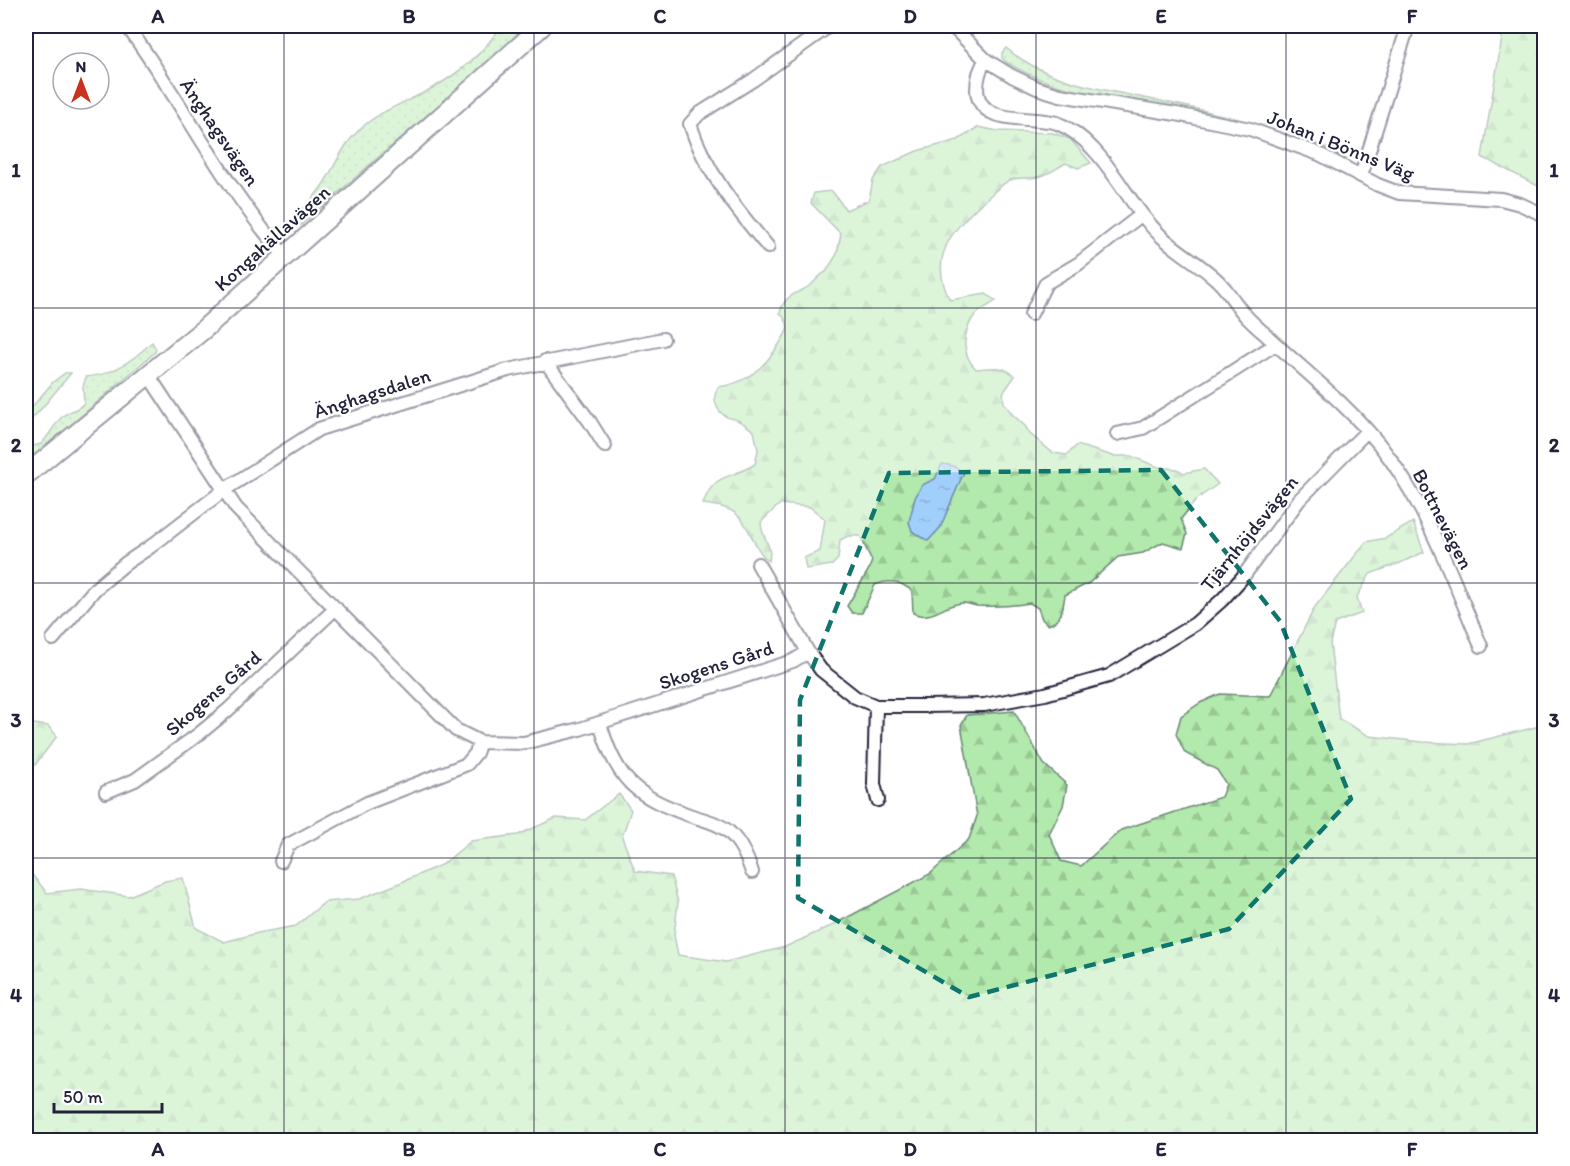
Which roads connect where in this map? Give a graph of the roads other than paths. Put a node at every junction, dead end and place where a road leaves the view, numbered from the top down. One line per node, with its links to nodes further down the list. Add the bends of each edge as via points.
1 (127, 26): 11 (street, Änghagsvägen, via 233,188)
2 (542, 26): 11 (street, Kongahällavägen)
3 (828, 26): 10 (street, via 690,124 736,209)
4 (952, 26): 6 (street)
5 (1408, 26): 7 (street)
6 (986, 60): 7 (street, Johan i Bönns Väg, via 1037,88 1060,95 1250,129 1319,154); 8 (street, Bottnevägen, via 977,85 985,109 1069,128 1099,155)
7 (1361, 176): 9 (street, Johan i Bönns Väg, via 1399,194 1501,199)
8 (1141, 215): 12 (street, via 1078,264 1046,283); 14 (street, Bottnevägen, via 1218,280 1245,315)
9 (1545, 215)
10 (768, 247)
11 (286, 257): 16 (street, Kongahällavägen)
12 (1031, 314)
13 (663, 339): 15 (street, Änghagsdalen)
14 (1276, 344): 17 (street, Bottnevägen); 18 (street, via 1143,428)
15 (545, 361): 19 (street); 21 (street, Änghagsdalen, via 319,429)
16 (149, 376): 20 (street, Kongahällavägen); 21 (street, Skogens Gård)
17 (1367, 431): 25 (street, Bottnevägen, via 1417,502); 27 (street, Tjärnhöjdsvägen, via 1299,500 1222,600 1195,624 1109,676 1045,694 984,705)
18 (1117, 434)
19 (605, 446)
20 (26, 475)
21 (224, 490): 23 (street, Skogens Gård, via 236,508); 24 (street, via 95,589)
22 (758, 564): 26 (street, Tjärnhöjdsvägen)
23 (336, 608): 29 (street, Skogens Gård, via 456,730); 30 (street, Skogens Gård, via 200,734 135,780)
24 (53, 639)
25 (1481, 646)
26 (807, 652): 27 (street, Tjärnhöjdsvägen, via 821,670 855,697); 28 (street, Skogens Gård, via 793,661)
27 (876, 706): 31 (street, via 874,784)
28 (600, 723): 29 (street, Skogens Gård, via 524,743); 33 (street, via 622,775 641,794 728,830 744,851)
29 (480, 742): 32 (street, via 467,764 357,808 288,845)
30 (106, 792)
31 (878, 800)
32 (281, 861)
33 (752, 872)

